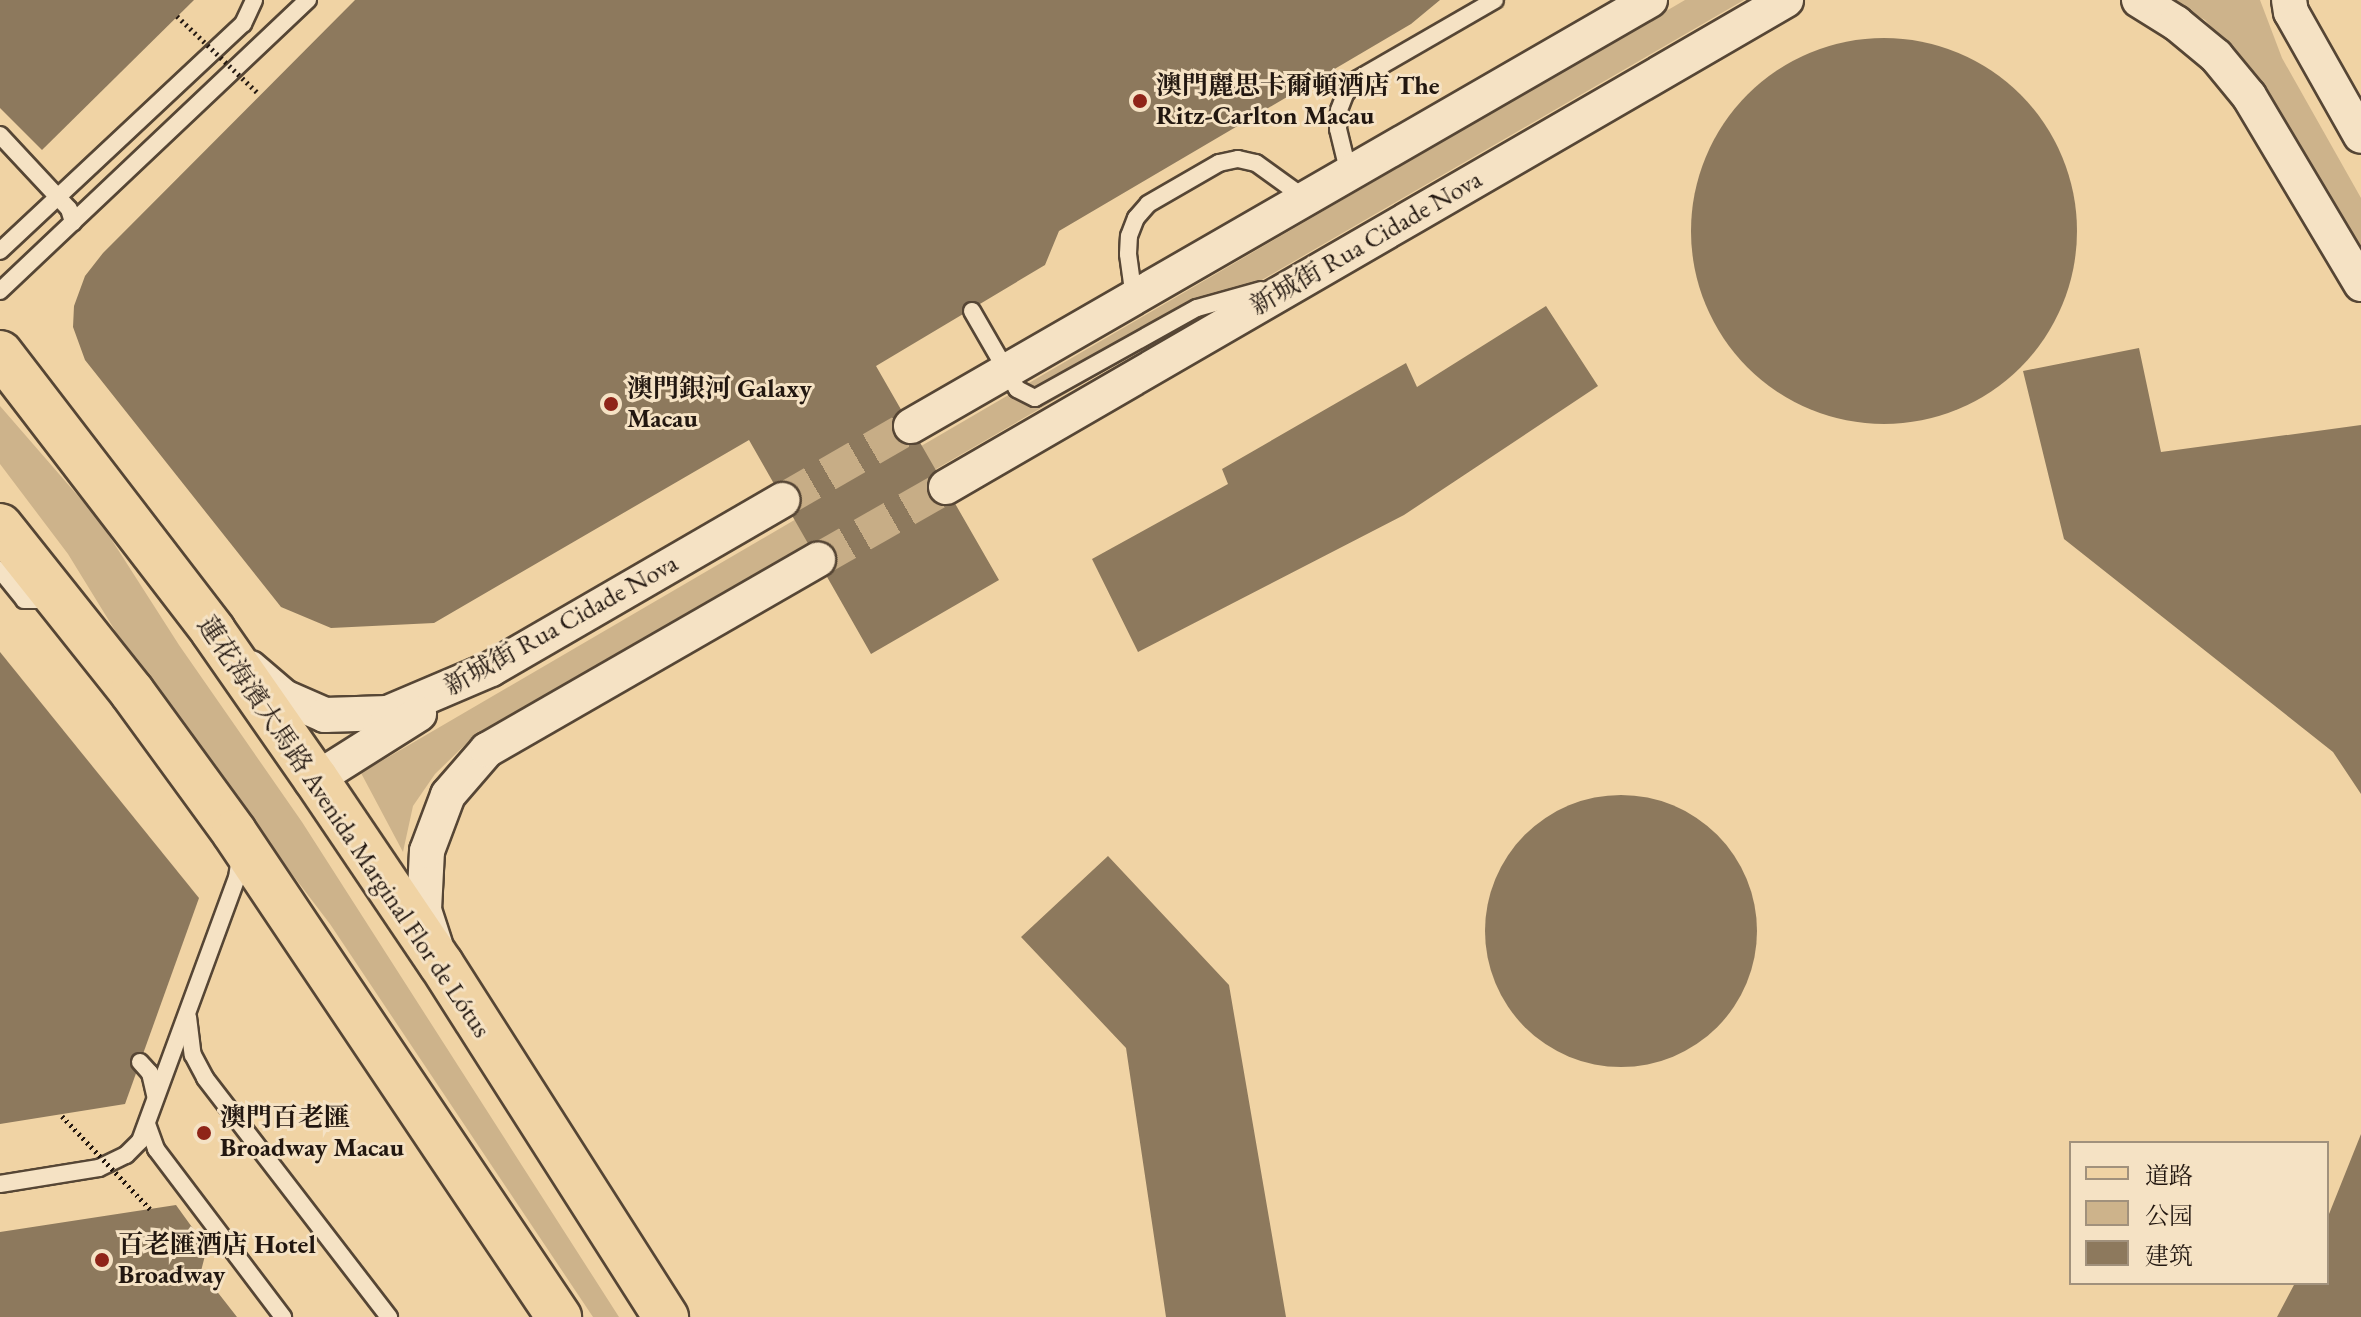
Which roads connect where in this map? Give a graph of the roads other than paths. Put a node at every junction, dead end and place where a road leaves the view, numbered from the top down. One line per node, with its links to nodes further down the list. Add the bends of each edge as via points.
1 (254, 0): 11 (lane, via 243,24)
2 (308, 0): 13 (lane)
3 (1495, 0): 10 (lane, via 1351,86 1339,120)
4 (1786, 0): 15 (street, 新城街 Rua Cidade Nova)
5 (2139, 0): 16 (street, via 2216,56 2249,96)
6 (2289, 0): 9 (street)
7 (1629, 4): 10 (street)
8 (0, 135): 11 (lane)
9 (2361, 136)
10 (1349, 174): 12 (street)
11 (58, 197): 13 (lane); 14 (lane)
12 (1306, 199): 18 (street); 18 (lane, via 1256,163 1238,159 1207,170 1148,204 1136,218 1129,245)
13 (73, 222): 17 (lane)
14 (0, 251)
15 (1305, 278): 21 (lane, via 1197,308 1042,396 1023,394); 23 (street, 新城街 Rua Cidade Nova)
16 (2361, 284)
17 (0, 291)
18 (1134, 298): 21 (street)
19 (972, 311): 21 (lane)
20 (0, 353): 29 (main road, 蓮花海濱大馬路 Avenida Marginal Flor de Lótus)
21 (1007, 371): 22 (street)
22 (911, 426)
23 (946, 487)
24 (783, 500): 30 (street, 新城街 Rua Cidade Nova)
25 (0, 526): 28 (main road)
26 (818, 560): 33 (street, via 487,750 448,795 427,851 424,910)
27 (0, 570): 28 (lane, via 24,600)
28 (59, 600): 32 (main road)
29 (213, 631): 30 (street, 新城街 Rua Cidade Nova, via 284,697 325,715 388,713); 31 (main road, 蓮花海濱大馬路 Avenida Marginal Flor de Lótus)
30 (491, 669): 31 (street)
31 (316, 779): 33 (main road, 蓮花海濱大馬路 Avenida Marginal Flor de Lótus)
32 (234, 832): 34 (lane, via 241,864); 41 (main road)
33 (441, 964): 42 (main road, 蓮花海濱大馬路 Avenida Marginal Flor de Lótus)
34 (188, 1007): 35 (lane); 40 (lane, via 188,1032 205,1078)
35 (172, 1052): 36 (lane); 36 (lane, via 160,1062 140,1062 150,1073)
36 (156, 1101): 37 (lane)
37 (147, 1124): 38 (lane, via 126,1155 99,1168); 39 (lane, via 156,1149)
38 (0, 1184)
39 (283, 1317)
40 (389, 1317)
41 (559, 1317)
42 (666, 1317)

